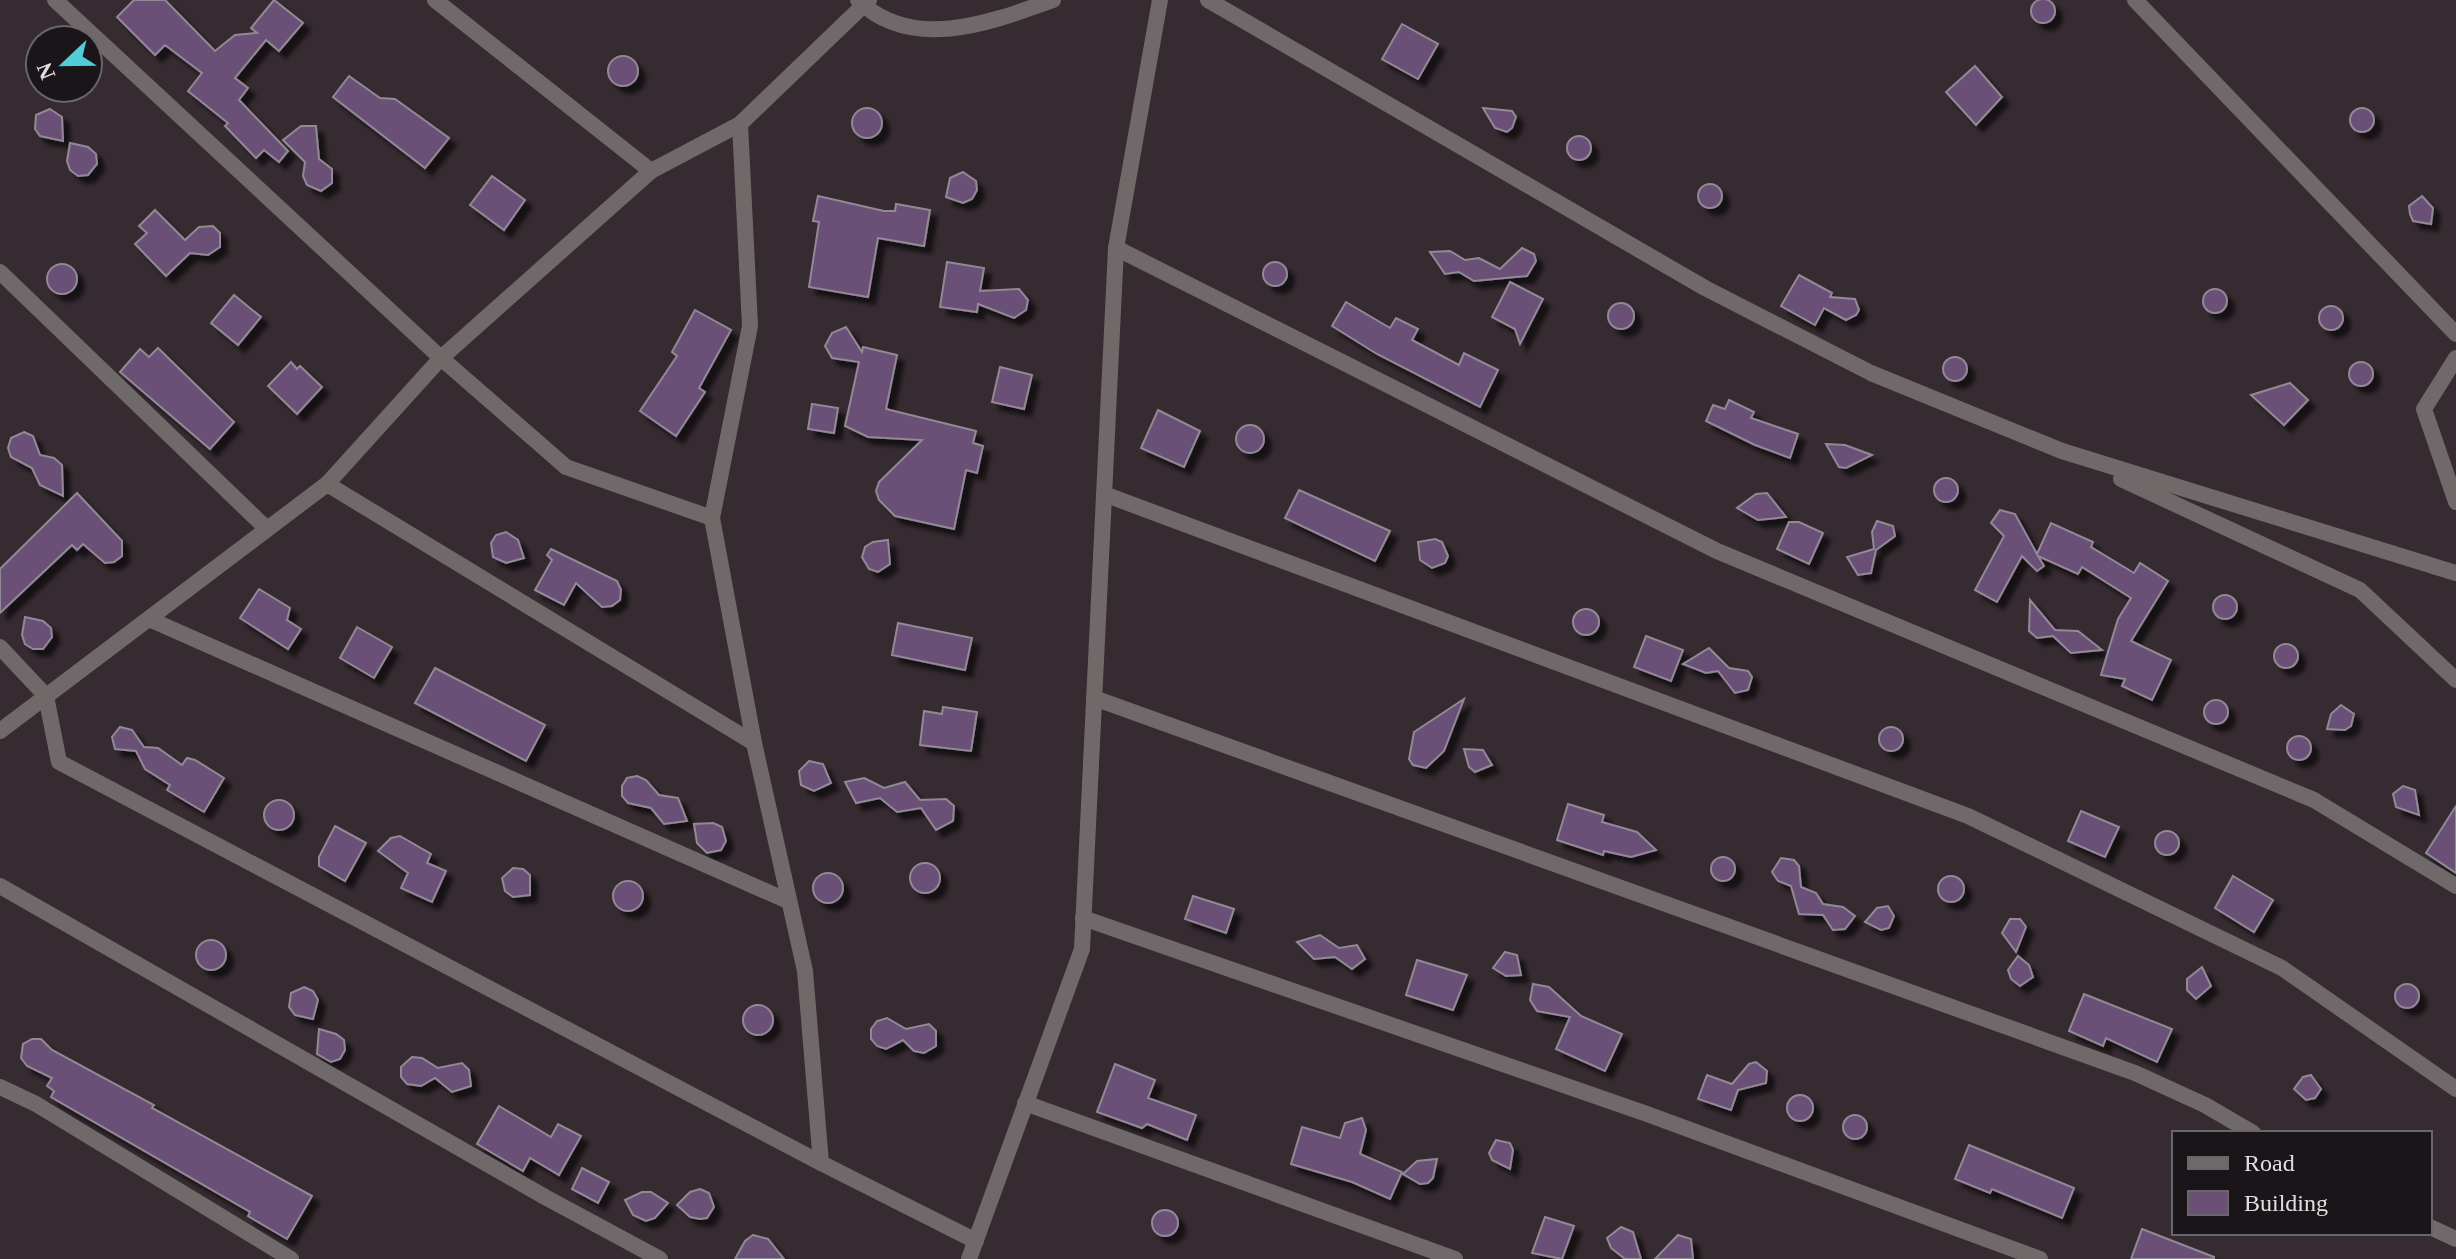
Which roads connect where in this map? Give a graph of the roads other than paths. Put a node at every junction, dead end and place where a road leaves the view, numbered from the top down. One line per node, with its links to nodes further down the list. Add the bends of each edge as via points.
1 (55, 0): 13 (street)
2 (435, 0): 9 (street)
3 (1053, 0): 7 (street, via 1010,16 935,30 891,23)
4 (1160, 0): 10 (street)
5 (1208, 0): 15 (street, via 1705,288 1871,373)
6 (2135, 0): 12 (street)
7 (864, 2): 8 (street)
8 (740, 124): 9 (street); 19 (street, via 750,326)
9 (651, 171): 13 (street)
10 (1116, 248): 17 (street); 30 (street, via 1717,551 2314,800)
11 (0, 272): 20 (street)
12 (2456, 334)
13 (441, 358): 16 (street); 19 (street, via 566,467)
14 (2456, 358): 18 (street, via 2424,409)
15 (2062, 451): 21 (street); 24 (street, via 2360,590)
16 (327, 484): 20 (street); 28 (street)
17 (1104, 494): 26 (street); 34 (street, via 1968,816 2282,968)
18 (2456, 502)
19 (712, 518): 28 (street)
20 (267, 529): 22 (street)
21 (2456, 573)
22 (149, 619): 25 (street); 31 (street)
23 (0, 647): 25 (street)
24 (2456, 680)
25 (46, 696): 27 (street); 37 (street, via 59,762)
26 (1094, 698): 32 (street); 36 (street, via 2135,1073)
27 (0, 731)
28 (754, 743): 31 (street)
29 (0, 886): 42 (street)
30 (2456, 886)
31 (788, 901): 37 (street, via 805,971)
32 (1083, 918): 35 (street, via 1082,949); 45 (street, via 1647,1114)
33 (0, 1087): 41 (street)
34 (2456, 1089)
35 (1025, 1103): 40 (street); 44 (street)
36 (2250, 1131)
37 (821, 1163): 40 (street)
38 (2432, 1228): 39 (street)
39 (2456, 1239)
40 (976, 1241): 43 (street)
41 (291, 1259)
42 (660, 1259)
43 (969, 1259)
44 (1455, 1259)
45 (2040, 1259)

